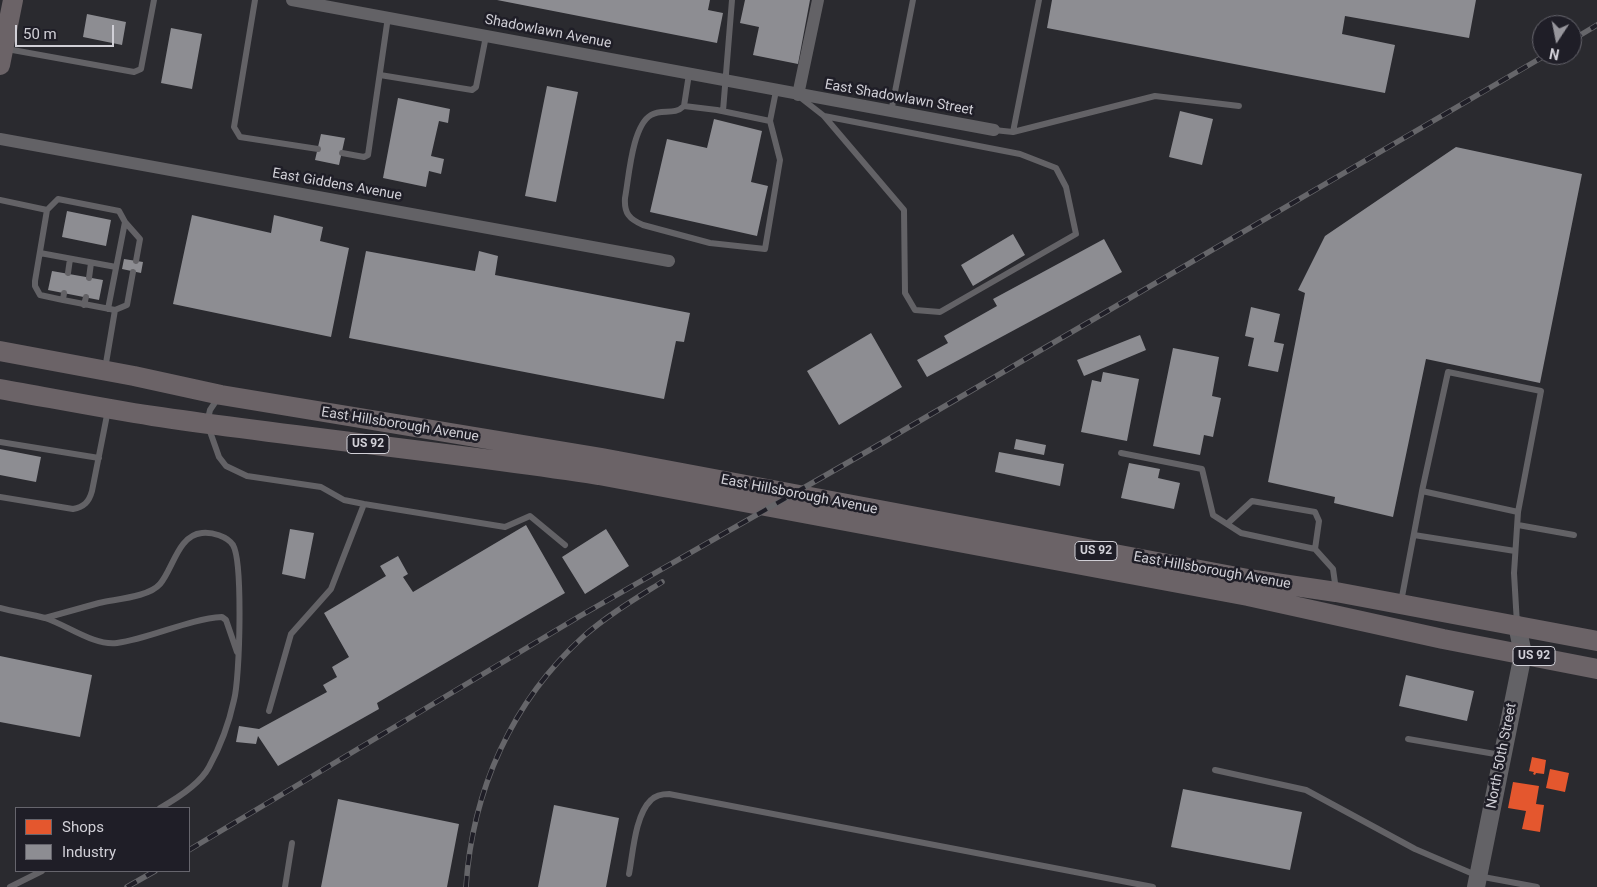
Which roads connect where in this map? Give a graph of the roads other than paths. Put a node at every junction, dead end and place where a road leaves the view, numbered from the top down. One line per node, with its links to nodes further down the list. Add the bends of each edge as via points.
1 (13, 0): 12 (main road)
2 (154, 0): 12 (lane, via 141,69 134,72)
3 (255, 0): 27 (lane, via 234,127 240,137)
4 (292, 0): 9 (street, Shadowlawn Avenue)
5 (732, 0): 15 (lane)
6 (818, 0): 17 (street)
7 (913, 0): 21 (lane)
8 (1039, 0): 25 (lane)
9 (340, 4): 10 (street, Shadowlawn Avenue)
10 (388, 18): 11 (street, Shadowlawn Avenue); 13 (lane)
11 (486, 36): 13 (lane, via 476,87 472,90); 14 (street, Shadowlawn Avenue)
12 (2, 57)
13 (380, 74): 28 (lane, via 368,155)
14 (689, 74): 15 (street, Shadowlawn Avenue); 18 (lane)
15 (725, 81): 16 (street, Shadowlawn Avenue); 20 (lane)
16 (776, 91): 17 (street, Shadowlawn Avenue); 23 (lane)
17 (798, 95): 21 (street, East Shadowlawn Street); 22 (lane)
18 (684, 106): 20 (lane); 23 (lane, via 677,112 651,115 639,129 625,209 631,219 643,226 718,244 765,249 780,160)
19 (1239, 106): 25 (lane, via 1155,96)
20 (722, 111): 23 (lane)
21 (891, 112): 24 (street, East Shadowlawn Street)
22 (824, 116): 22 (lane, via 904,210 905,294 915,310 940,312 1076,234 1066,187 1056,168 1020,154)
23 (770, 121)
24 (994, 130): 25 (lane)
25 (1013, 132)
26 (0, 139): 35 (street, East Giddens Avenue)
27 (318, 148)
28 (342, 153)
29 (0, 200): 30 (lane)
30 (47, 210): 31 (lane, via 58,199 118,211); 32 (lane)
31 (125, 222): 34 (lane, via 140,239); 37 (lane)
32 (40, 253): 33 (lane); 43 (lane, via 35,281 37,291 45,297)
33 (70, 259): 36 (lane); 39 (lane)
34 (136, 261)
35 (669, 261)
36 (92, 263): 37 (lane); 40 (lane)
37 (116, 268): 45 (lane)
38 (133, 272): 45 (lane, via 127,305)
39 (68, 273)
40 (89, 278)
41 (64, 293): 43 (lane)
42 (86, 297): 44 (lane)
43 (63, 300): 44 (lane)
44 (84, 305): 45 (lane)
45 (112, 309): 49 (lane)
46 (0, 338): 48 (main road)
47 (0, 351): 48 (main road, East Hillsborough Avenue / US 92)
48 (28, 356): 49 (main road, East Hillsborough Avenue / US 92)
49 (105, 370): 51 (main road, East Hillsborough Avenue / US 92)
50 (6, 393): 52 (main road, East Hillsborough Avenue / US 92)
51 (220, 395): 53 (lane, via 210,410); 68 (main road, East Hillsborough Avenue / US 92, via 602,458 1248,579)
52 (108, 409): 53 (main road, East Hillsborough Avenue / US 92); 56 (lane)
53 (207, 423): 59 (lane, via 219,457 226,466 247,476 321,487 344,500); 74 (main road, East Hillsborough Avenue / US 92, via 599,475 1248,596)
54 (0, 442): 56 (lane)
55 (1121, 453): 61 (lane, via 1202,469 1213,515)
56 (99, 458): 58 (lane, via 90,498 81,508 73,510)
57 (1422, 491): 60 (lane); 60 (lane, via 1448,372 1541,390); 63 (lane)
58 (0, 496)
59 (364, 504): 65 (lane, via 506,527 530,516); 77 (lane, via 331,589 291,634)
60 (1518, 512): 62 (lane)
61 (1227, 524): 66 (lane, via 1241,533); 66 (lane, via 1252,501 1315,512 1319,521)
62 (1518, 524): 64 (lane); 67 (lane)
63 (1414, 535): 67 (lane); 69 (lane)
64 (1574, 535)
65 (565, 545)
66 (1315, 549): 68 (lane, via 1334,569)
67 (1516, 552): 72 (lane)
68 (1336, 592): 69 (main road, East Hillsborough Avenue / US 92)
69 (1401, 604): 72 (main road, East Hillsborough Avenue / US 92)
70 (0, 608): 71 (lane)
71 (44, 618): 75 (lane, via 100,642 116,643 222,617 226,620); 75 (lane, via 143,594 160,584 186,540 202,533 222,536 232,544 238,560)
72 (1517, 625): 73 (main road, East Hillsborough Avenue / US 92); 74 (street, North 50th Street)
73 (1597, 641)
74 (1523, 654): 76 (main road, East Hillsborough Avenue / US 92); 79 (street, North 50th Street)
75 (239, 658): 81 (lane, via 235,698 222,740 208,769 182,796)
76 (1597, 669)
77 (269, 711)
78 (1408, 739): 79 (lane)
79 (1502, 755): 85 (street, North 50th Street)
80 (1215, 770): 85 (lane, via 1306,790)
81 (162, 807)
82 (292, 843): 87 (lane)
83 (40, 872): 86 (lane)
84 (629, 874): 88 (lane, via 638,822 644,808 658,795 669,794)
85 (1477, 882): 89 (lane)
86 (10, 887)
87 (285, 887)
88 (1153, 887)
89 (1537, 887)

